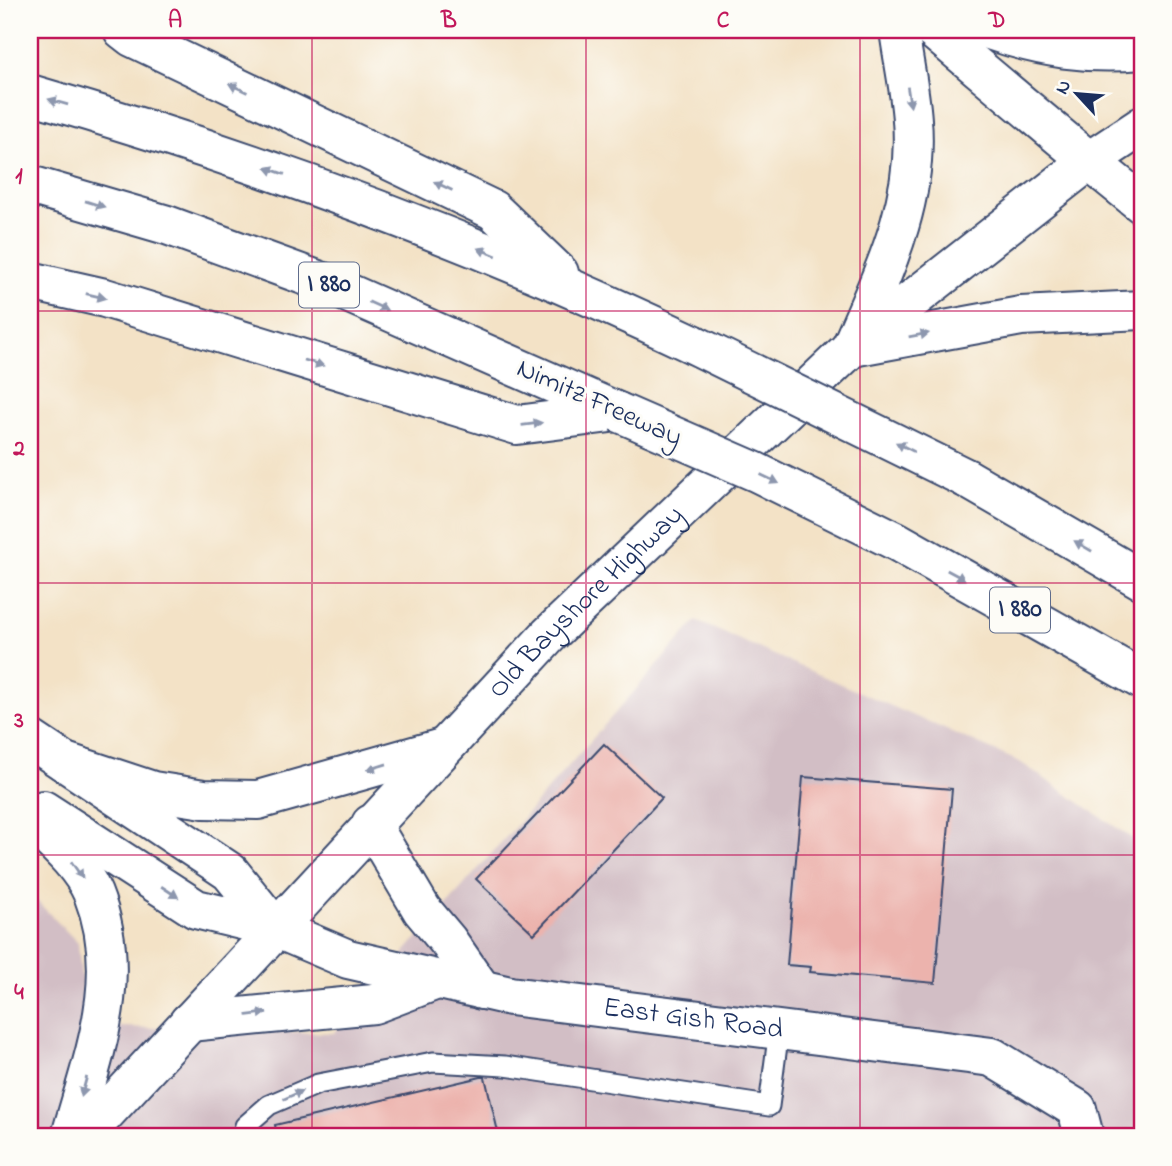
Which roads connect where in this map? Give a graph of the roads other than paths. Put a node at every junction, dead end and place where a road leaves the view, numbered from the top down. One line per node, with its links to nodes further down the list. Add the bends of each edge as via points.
1 (123, 30): 12 (main road, one-way to 1, via 493,210)
2 (899, 30): 14 (main road, one-way to 14, via 912,121 910,186 898,236)
3 (933, 30): 8 (main road)
4 (989, 30): 5 (main road, via 1025,43 1098,54)
5 (1142, 50)
6 (30, 94): 12 (main road, one-way to 6, via 350,197 176,136)
7 (1142, 126): 8 (main road, Old Bayshore Highway)
8 (1089, 161): 10 (main road); 14 (main road, Old Bayshore Highway)
9 (30, 185): 15 (main road, Nimitz Freeway / I 880, one-way to 15, via 167,225 323,282)
10 (1142, 204)
11 (30, 281): 15 (main road, one-way to 15, via 105,298 517,425)
12 (574, 287): 16 (main road, one-way to 12, bridge, via 966,478)
13 (1142, 310): 14 (main road, one-way to 13, via 1021,316)
14 (852, 347): 19 (main road, Old Bayshore Highway, via 549,635)
15 (618, 412): 17 (main road, Nimitz Freeway / I 880, one-way to 17, bridge, via 756,472 896,541)
16 (1142, 580)
17 (1142, 680)
18 (30, 739): 20 (main road)
19 (442, 748): 20 (main road, one-way to 20, via 258,800 204,799 153,791); 23 (main road, Old Bayshore Highway)
20 (65, 762): 24 (main road, via 230,872)
21 (30, 802): 24 (main road, East Gish Road, one-way to 24, via 196,909)
22 (30, 820): 29 (main road, one-way to 29, via 66,855 92,892 107,946 107,1007)
23 (371, 824): 24 (main road, Old Bayshore Highway); 26 (main road, via 422,910)
24 (275, 928): 25 (main road, East Gish Road, via 348,959); 27 (main road, Old Bayshore Highway)
25 (437, 981): 26 (main road, East Gish Road); 27 (main road, one-way to 25, via 374,1004)
26 (482, 990): 28 (main road, East Gish Road)
27 (189, 1022): 30 (main road, Old Bayshore Highway)
28 (779, 1030): 31 (lane, one-way to 28, via 245,1126 269,1105 318,1084 433,1062 505,1066 769,1106); 32 (main road, East Gish Road, via 992,1057 1077,1109)
29 (71, 1136)
30 (84, 1136)
31 (242, 1136)
32 (1084, 1136)

